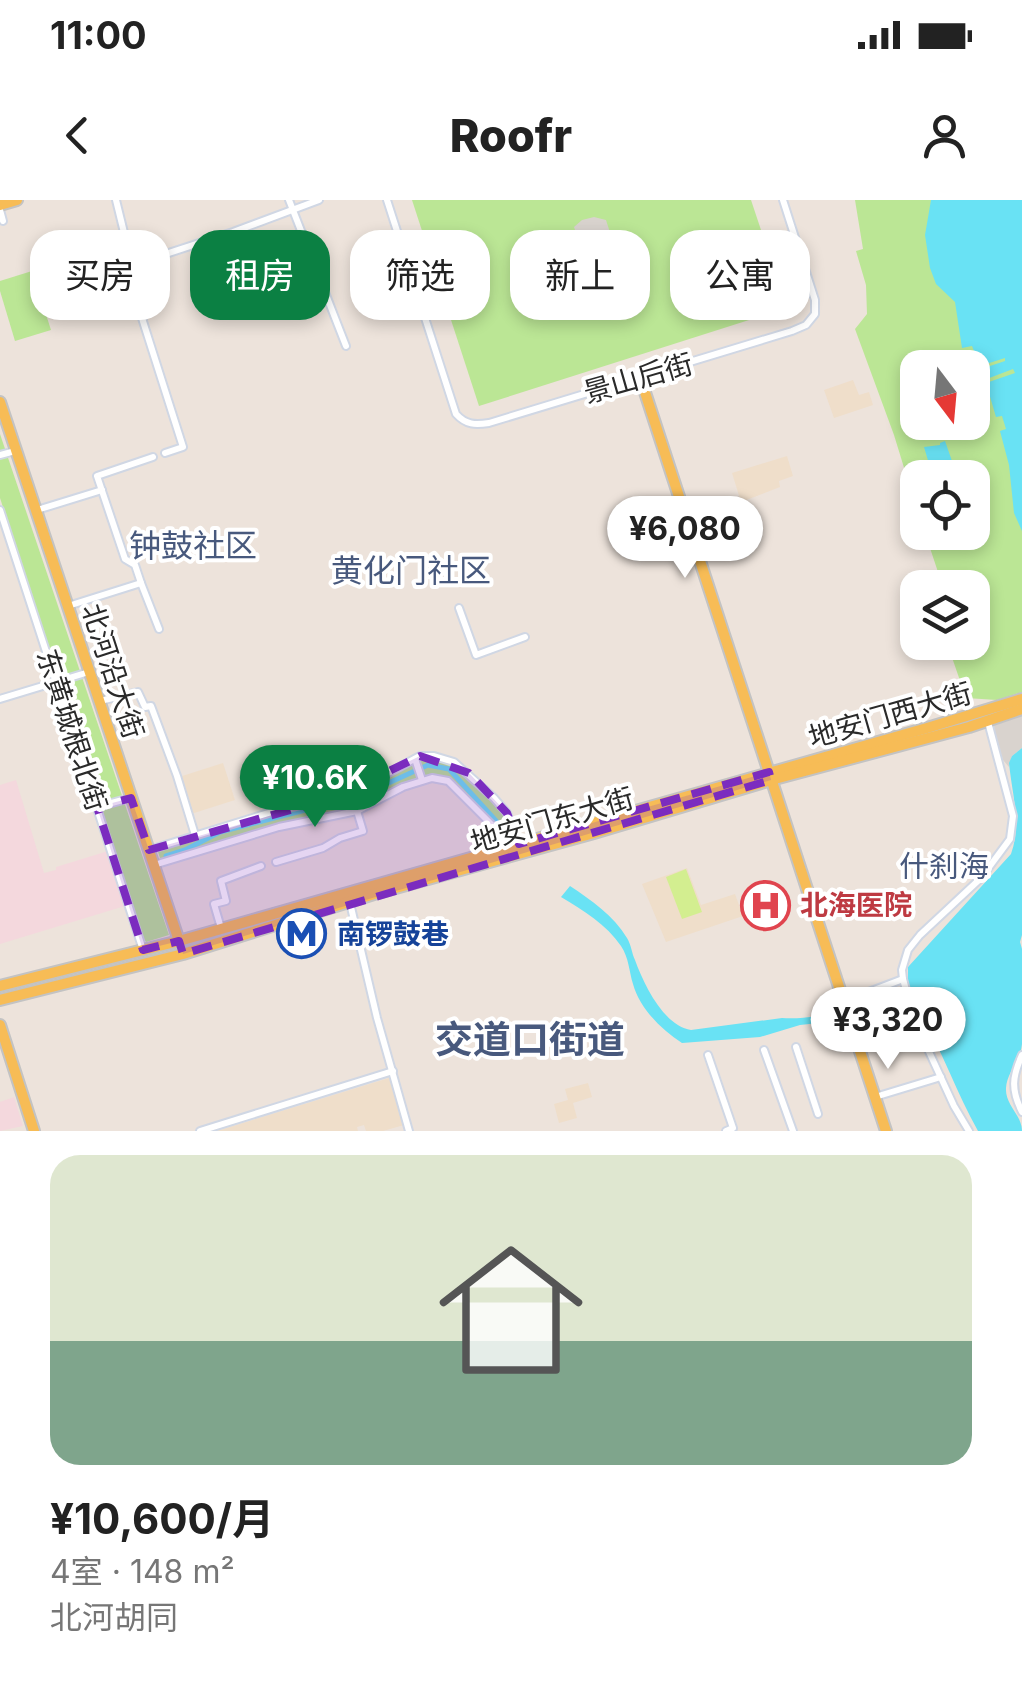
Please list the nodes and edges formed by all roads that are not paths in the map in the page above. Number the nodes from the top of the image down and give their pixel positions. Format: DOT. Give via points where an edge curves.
graph roads {
  1 [pos="17,200"];
  2 [pos="116,200"];
  3 [pos="319,200"];
  4 [pos="386,200"];
  5 [pos="782,200"];
  6 [pos="291,204"];
  7 [pos="0,207"];
  8 [pos="3,221"];
  9 [pos="123,230"];
  10 [pos="170,253"];
  11 [pos="143,320"];
  12 [pos="346,346"];
  13 [pos="640,377"];
  14 [pos="0,402"];
  15 [pos="16,450"];
  16 [pos="165,452"];
  17 [pos="0,455"];
  18 [pos="153,457"];
  19 [pos="102,490"];
  20 [pos="0,510"];
  21 [pos="36,510"];
  22 [pos="141,583"];
  23 [pos="68,606"];
  24 [pos="459,608"];
  25 [pos="159,630"];
  26 [pos="525,637"];
  27 [pos="90,671"];
  28 [pos="56,682"];
  29 [pos="1022,699"];
  30 [pos="0,700"];
  31 [pos="100,701"];
  32 [pos="1022,709"];
  33 [pos="988,720"];
  34 [pos="415,760"];
  35 [pos="770,776"];
  36 [pos="422,780"];
  37 [pos="132,798"];
  38 [pos="97,807"];
  39 [pos="275,811"];
  40 [pos="357,811"];
  41 [pos="280,826"];
  42 [pos="195,835"];
  43 [pos="519,844"];
  44 [pos="503,848"];
  45 [pos="148,850"];
  46 [pos="276,862"];
  47 [pos="154,866"];
  48 [pos="261,866"];
  49 [pos="350,902"];
  50 [pos="222,929"];
  51 [pos="179,942"];
  52 [pos="143,950"];
  53 [pos="183,954"];
  54 [pos="903,979"];
  55 [pos="0,986"];
  56 [pos="0,1000"];
  57 [pos="844,1001"];
  58 [pos="909,1008"];
  59 [pos="0,1025"];
  60 [pos="852,1026"];
  61 [pos="0,1045"];
  62 [pos="796,1047"];
  63 [pos="764,1050"];
  64 [pos="708,1055"];
  65 [pos="1022,1056"];
  66 [pos="392,1072"];
  67 [pos="941,1077"];
  68 [pos="875,1097"];
  69 [pos="1022,1112"];
  70 [pos="818,1114"];
  71 [pos="31,1131"];
  72 [pos="200,1131"];
  73 [pos="409,1131"];
  74 [pos="726,1131"];
  75 [pos="793,1131"];
  76 [pos="886,1131"];
  77 [pos="968,1131"];
  1 -- 7 [label="main road"];
  2 -- 9 [label="street"];
  3 -- 6 [label="street"];
  4 -- 13 [label="street, 景山后街" via="462,420 489,422"];
  5 -- 13 [label="street, 景山后街" via="815,300 812,320"];
  6 -- 10 [label="street"];
  6 -- 12 [label="street"];
  7 -- 8 [label="street"];
  11 -- 16 [label="street" via="183,447"];
  13 -- 35 [label="main road"];
  14 -- 15 [label="main road, 北河沿大街"];
  15 -- 17 [label="street"];
  15 -- 21 [label="main road, 北河沿大街"];
  18 -- 19 [label="street" via="97,476"];
  19 -- 21 [label="street"];
  19 -- 22 [label="street" via="125,559"];
  20 -- 28 [label="street, 东黄城根北街"];
  21 -- 23 [label="main road, 北河沿大街"];
  22 -- 23 [label="street"];
  22 -- 25 [label="street"];
  23 -- 27 [label="main road, 北河沿大街"];
  24 -- 26 [label="street" via="476,654"];
  27 -- 28 [label="street"];
  27 -- 31 [label="main road, 北河沿大街"];
  28 -- 30 [label="street"];
  28 -- 38 [label="street, 东黄城根北街"];
  29 -- 35 [label="main road, 地安门西大街"];
  31 -- 37 [label="main road, 北河沿大街"];
  31 -- 42 [label="street" via="138,692 144,707 151,706"];
  32 -- 33 [label="main road, 地安门西大街"];
  33 -- 35 [label="main road, 地安门西大街"];
  33 -- 54 [label="street" via="1013,816 1010,840 908,950"];
  34 -- 36 [label="street"];
  34 -- 39 [label="street" via="336,797"];
  34 -- 43 [label="street" via="434,756 469,773 507,812"];
  35 -- 43 [label="main road, 地安门东大街"];
  35 -- 49 [label="main road, 地安门东大街"];
  35 -- 57 [label="main road"];
  36 -- 40 [label="street"];
  36 -- 44 [label="street" via="448,781 497,830"];
  37 -- 38 [label="street"];
  37 -- 45 [label="main road, 北河沿大街"];
  38 -- 52 [label="street, 东黄城根北街"];
  39 -- 41 [label="street"];
  39 -- 42 [label="street"];
  40 -- 41 [label="street"];
  40 -- 46 [label="street" via="364,832"];
  41 -- 47 [label="street"];
  42 -- 45 [label="street"];
  43 -- 44 [label="main road, 地安门东大街"];
  44 -- 50 [label="main road, 地安门东大街"];
  45 -- 47 [label="main road, 北河沿大街"];
  47 -- 51 [label="main road, 北河沿大街"];
  48 -- 50 [label="street" via="221,881 226,901 214,904"];
  49 -- 53 [label="main road, 地安门东大街"];
  49 -- 66 [label="street"];
  50 -- 51 [label="main road, 地安门东大街"];
  51 -- 52 [label="main road, 地安门东大街"];
  51 -- 53 [label="street, 北河沿大街"];
  52 -- 55 [label="main road, 地安门东大街"];
  53 -- 56 [label="main road, 地安门东大街"];
  54 -- 57 [label="street"];
  54 -- 58 [label="street"];
  57 -- 60 [label="main road"];
  58 -- 60 [label="street"];
  58 -- 67 [label="street"];
  59 -- 71 [label="main road"];
  60 -- 68 [label="main road"];
  61 -- 71 [label="main road"];
  62 -- 70 [label="street"];
  63 -- 75 [label="street"];
  64 -- 74 [label="street" via="733,1128"];
  65 -- 69 [label="street" via="1012,1089"];
  66 -- 72 [label="street"];
  66 -- 73 [label="street"];
  67 -- 68 [label="street"];
  67 -- 77 [label="street"];
  68 -- 76 [label="main road"];
}
